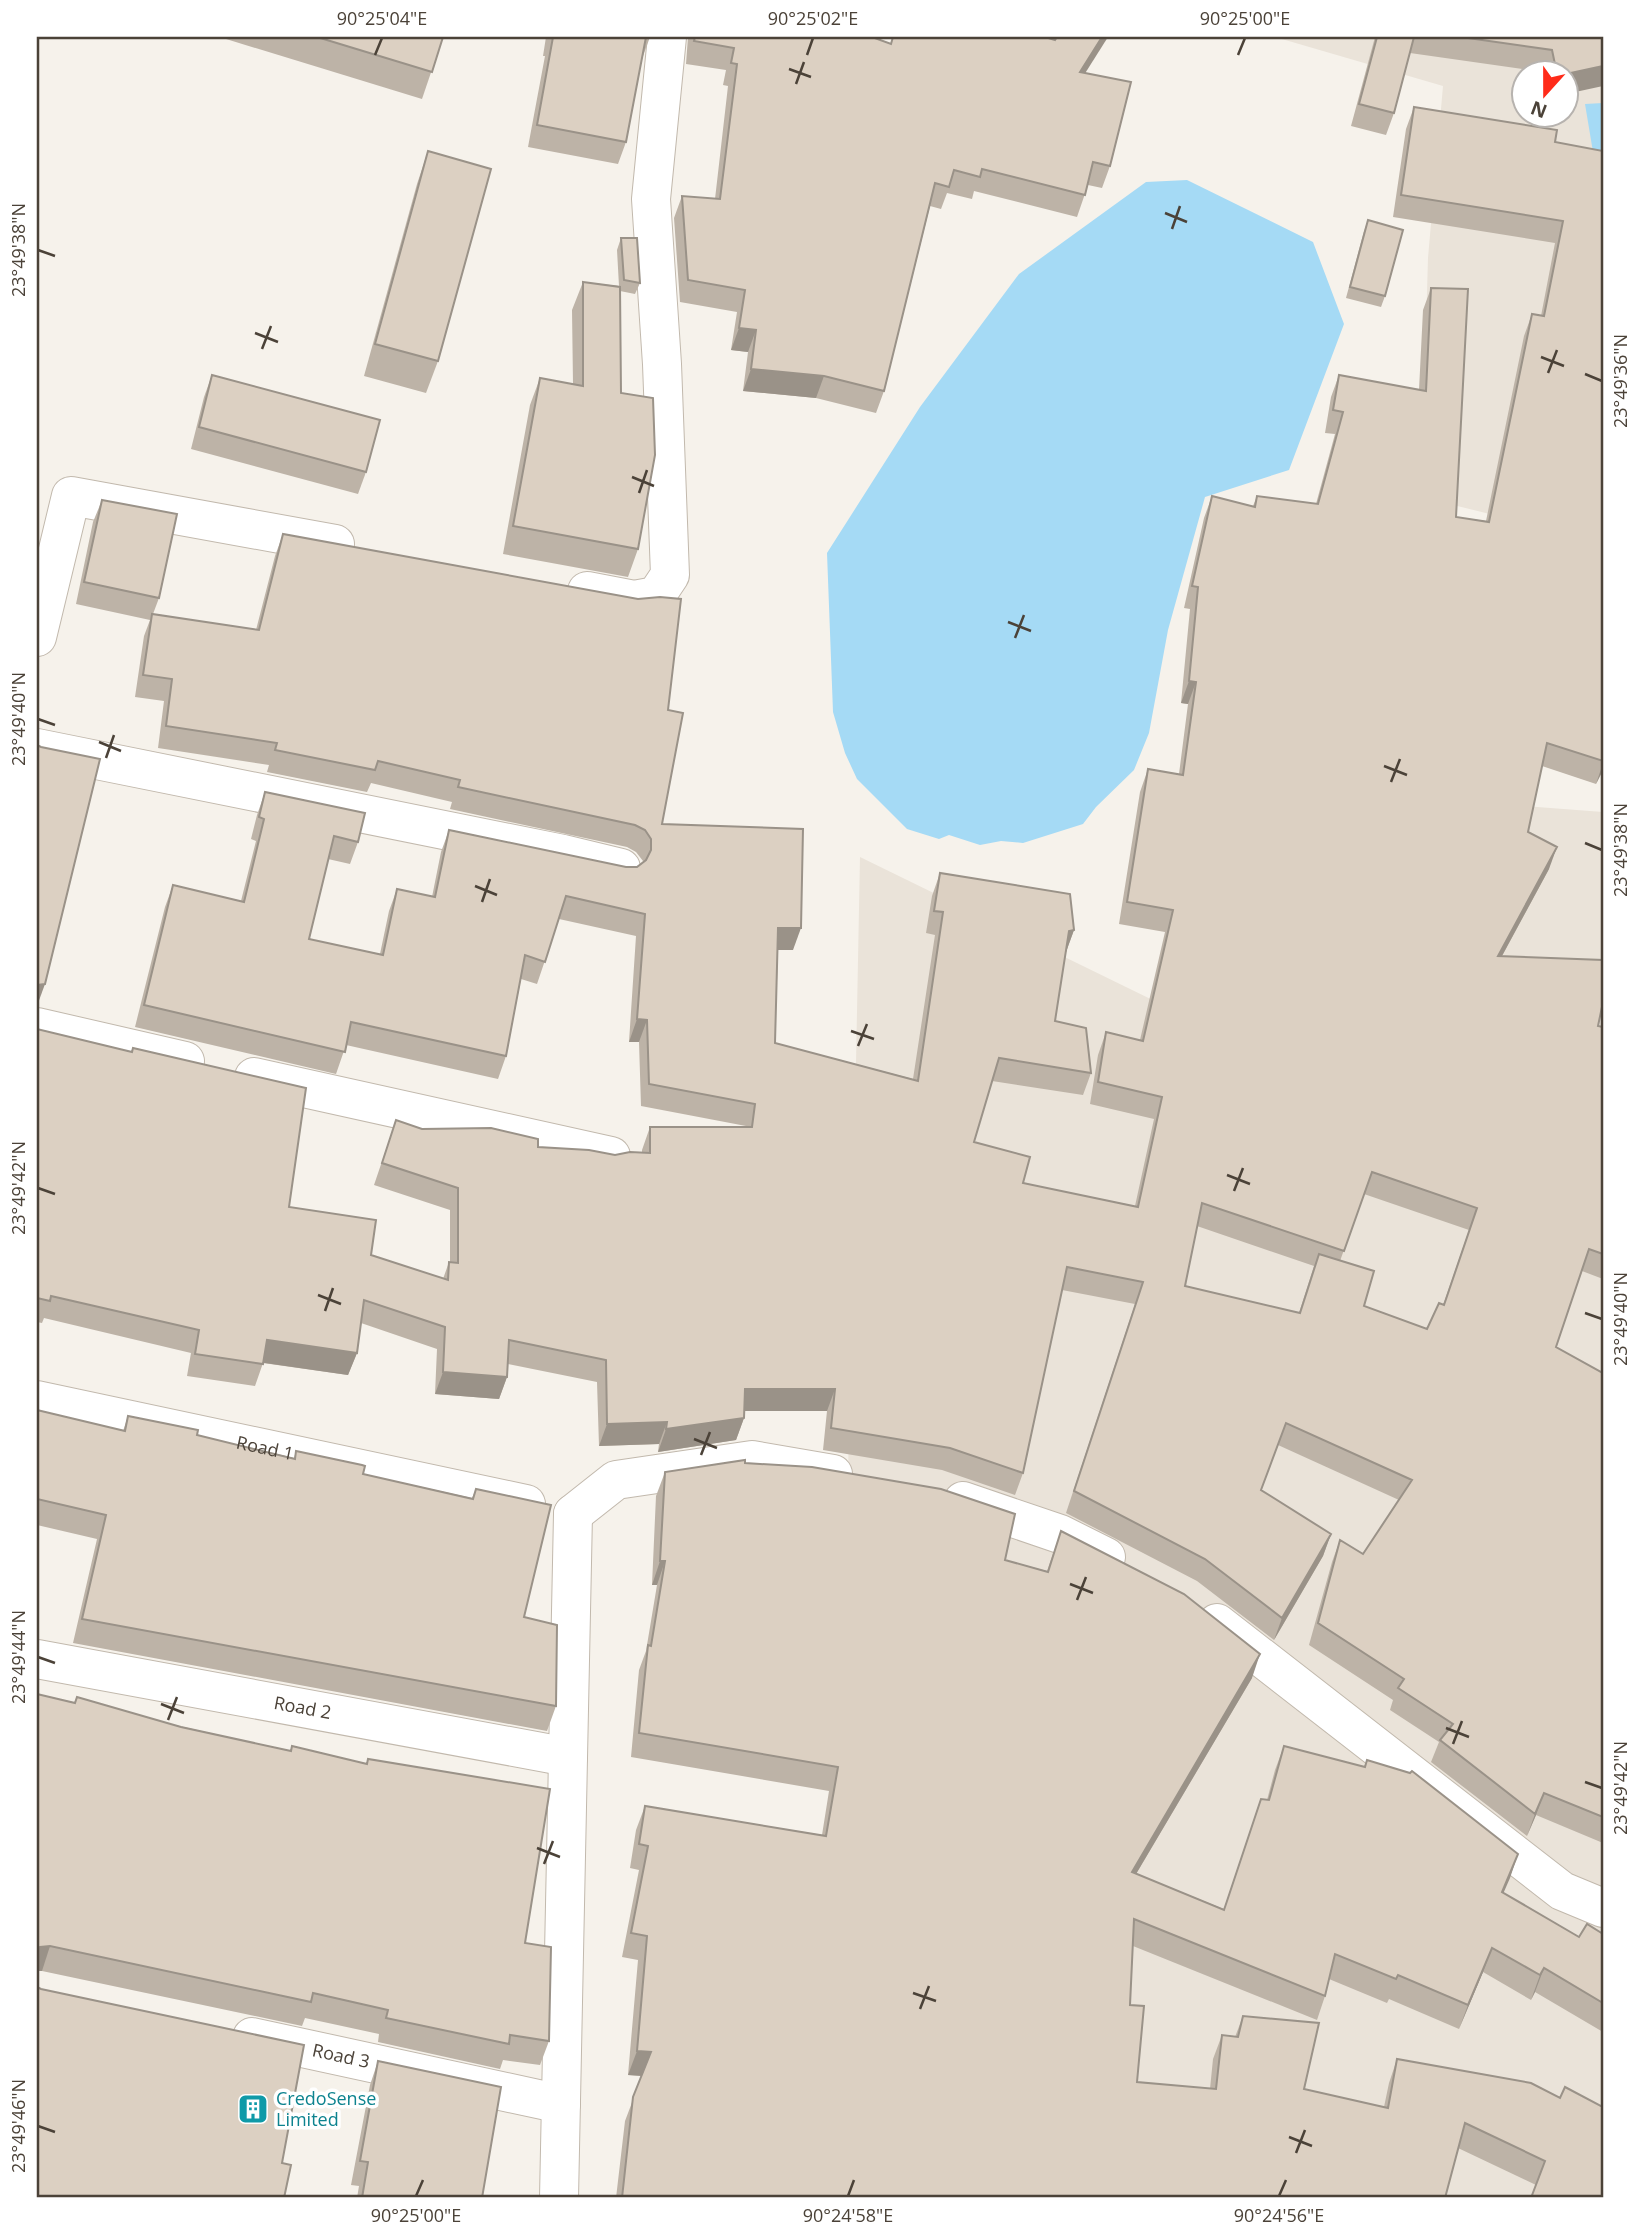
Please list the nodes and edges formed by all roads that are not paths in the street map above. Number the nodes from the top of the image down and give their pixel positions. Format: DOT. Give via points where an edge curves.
graph roads {
  1 [pos="667,37"];
  2 [pos="367,550"];
  3 [pos="554,585"];
  4 [pos="37,637"];
  5 [pos="37,748"];
  6 [pos="622,868"];
  7 [pos="37,1027"];
  8 [pos="611,1156"];
  9 [pos="37,1400"];
  10 [pos="872,1481"];
  11 [pos="925,1490"];
  12 [pos="573,1514"];
  13 [pos="1141,1576"];
  14 [pos="1186,1600"];
  15 [pos="37,1659"];
  16 [pos="568,1758"];
  17 [pos="1603,1908"];
  18 [pos="225,2032"];
  19 [pos="561,2104"];
  20 [pos="559,2198"];
  1 -- 3 [label="street" via="651,199 670,575 656,596 634,600"];
  2 -- 4 [label="street" via="71,496"];
  5 -- 6 [label="street"];
  7 -- 8 [label="street"];
  9 -- 12 [label="street, Road 1"];
  10 -- 12 [label="street" via="752,1460 616,1480"];
  11 -- 13 [label="street" via="1060,1534"];
  12 -- 16 [label="street"];
  14 -- 17 [label="street" via="1562,1891"];
  15 -- 16 [label="street, Road 2"];
  16 -- 19 [label="street"];
  18 -- 19 [label="street, Road 3"];
  19 -- 20 [label="street"];
}
